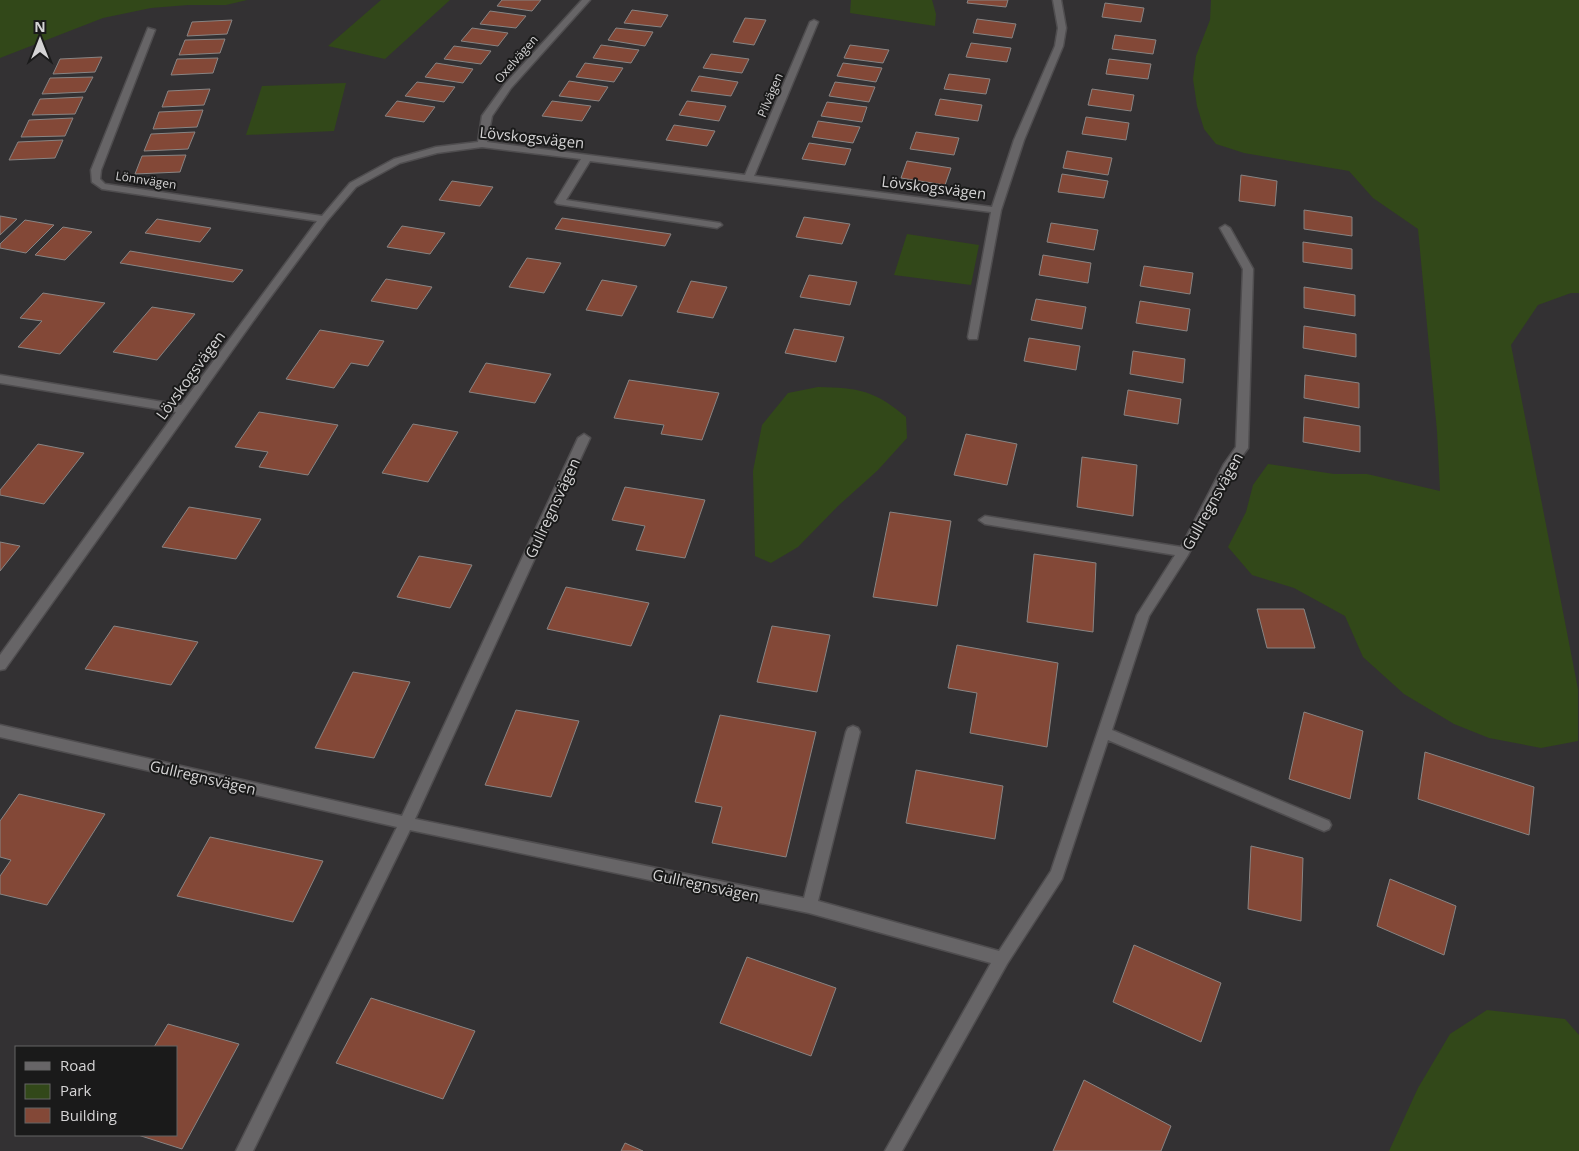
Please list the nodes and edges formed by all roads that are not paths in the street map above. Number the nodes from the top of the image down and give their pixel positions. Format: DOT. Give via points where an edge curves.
graph roads {
  1 [pos="586,0"];
  2 [pos="1057,0"];
  3 [pos="814,22"];
  4 [pos="151,30"];
  5 [pos="482,144"];
  6 [pos="587,157"];
  7 [pos="748,178"];
  8 [pos="996,210"];
  9 [pos="324,218"];
  10 [pos="717,225"];
  11 [pos="1225,228"];
  12 [pos="973,337"];
  13 [pos="0,379"];
  14 [pos="183,409"];
  15 [pos="584,438"];
  16 [pos="985,520"];
  17 [pos="1184,552"];
  18 [pos="0,665"];
  19 [pos="0,731"];
  20 [pos="852,732"];
  21 [pos="1103,732"];
  22 [pos="406,823"];
  23 [pos="1324,825"];
  24 [pos="809,906"];
  25 [pos="1002,959"];
  26 [pos="898,1150"];
  27 [pos="244,1151"];
  1 -- 5 [label="street, Oxelvägen" via="508,86 487,116"];
  2 -- 8 [label="street, Lövskogsvägen" via="1062,28 1059,46 1019,140"];
  3 -- 7 [label="street, Pilvägen"];
  4 -- 9 [label="street, Lönnvägen" via="96,170 96,180 102,186"];
  5 -- 6 [label="street, Lövskogsvägen"];
  5 -- 9 [label="street, Lövskogsvägen" via="436,150 397,161 353,185"];
  6 -- 7 [label="street, Lövskogsvägen"];
  6 -- 10 [label="street" via="560,202"];
  7 -- 8 [label="street, Lövskogsvägen"];
  8 -- 12 [label="street"];
  9 -- 14 [label="street, Lövskogsvägen"];
  11 -- 17 [label="street, Gullregnsvägen" via="1248,269 1242,448 1230,464"];
  13 -- 14 [label="street"];
  14 -- 18 [label="street, Lövskogsvägen"];
  15 -- 22 [label="street, Gullregnsvägen"];
  16 -- 17 [label="street"];
  17 -- 21 [label="street, Gullregnsvägen" via="1143,615"];
  19 -- 22 [label="street, Gullregnsvägen"];
  20 -- 24 [label="street"];
  21 -- 23 [label="street"];
  21 -- 25 [label="street, Gullregnsvägen" via="1057,874"];
  22 -- 24 [label="street, Gullregnsvägen"];
  22 -- 27 [label="street, Gullregnsvägen"];
  24 -- 25 [label="street, Gullregnsvägen"];
  25 -- 26 [label="street, Gullregnsvägen"];
}
